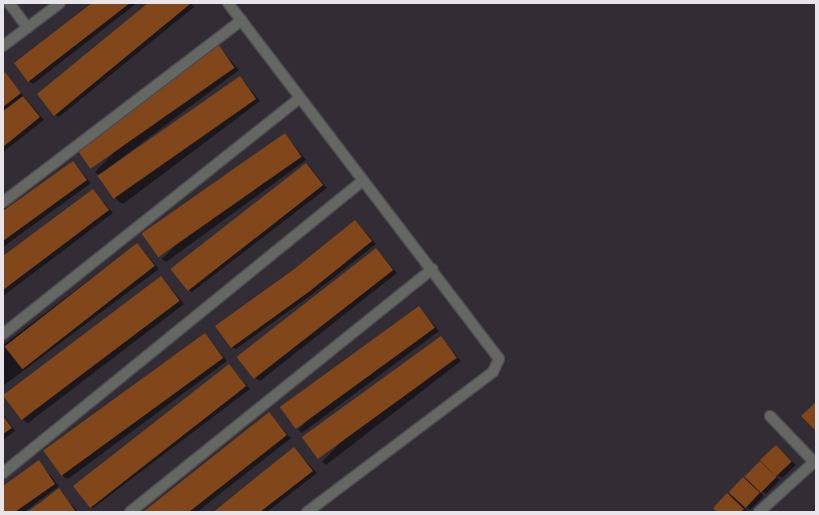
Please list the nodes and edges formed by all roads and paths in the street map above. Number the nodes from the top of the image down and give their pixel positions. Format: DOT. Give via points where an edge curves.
graph roads {
  1 [pos="9,3"];
  2 [pos="60,3"];
  3 [pos="228,3"];
  4 [pos="242,20"];
  5 [pos="28,28"];
  6 [pos="3,46"];
  7 [pos="300,98"];
  8 [pos="363,180"];
  9 [pos="3,202"];
  10 [pos="432,269"];
  11 [pos="3,334"];
  12 [pos="770,416"];
  13 [pos="815,463"];
  14 [pos="3,473"];
  15 [pos="130,512"];
  16 [pos="307,512"];
  17 [pos="759,512"];
  1 -- 5 [label="street"];
  2 -- 5 [label="street"];
  3 -- 4 [label="street"];
  4 -- 7 [label="street"];
  4 -- 9 [label="street"];
  5 -- 6 [label="street"];
  7 -- 8 [label="street"];
  7 -- 11 [label="street"];
  8 -- 10 [label="street"];
  8 -- 14 [label="street"];
  10 -- 15 [label="street"];
  10 -- 16 [label="street" via="494,350 499,359 493,372"];
  12 -- 13 [label="street"];
  13 -- 17 [label="street"];
}
